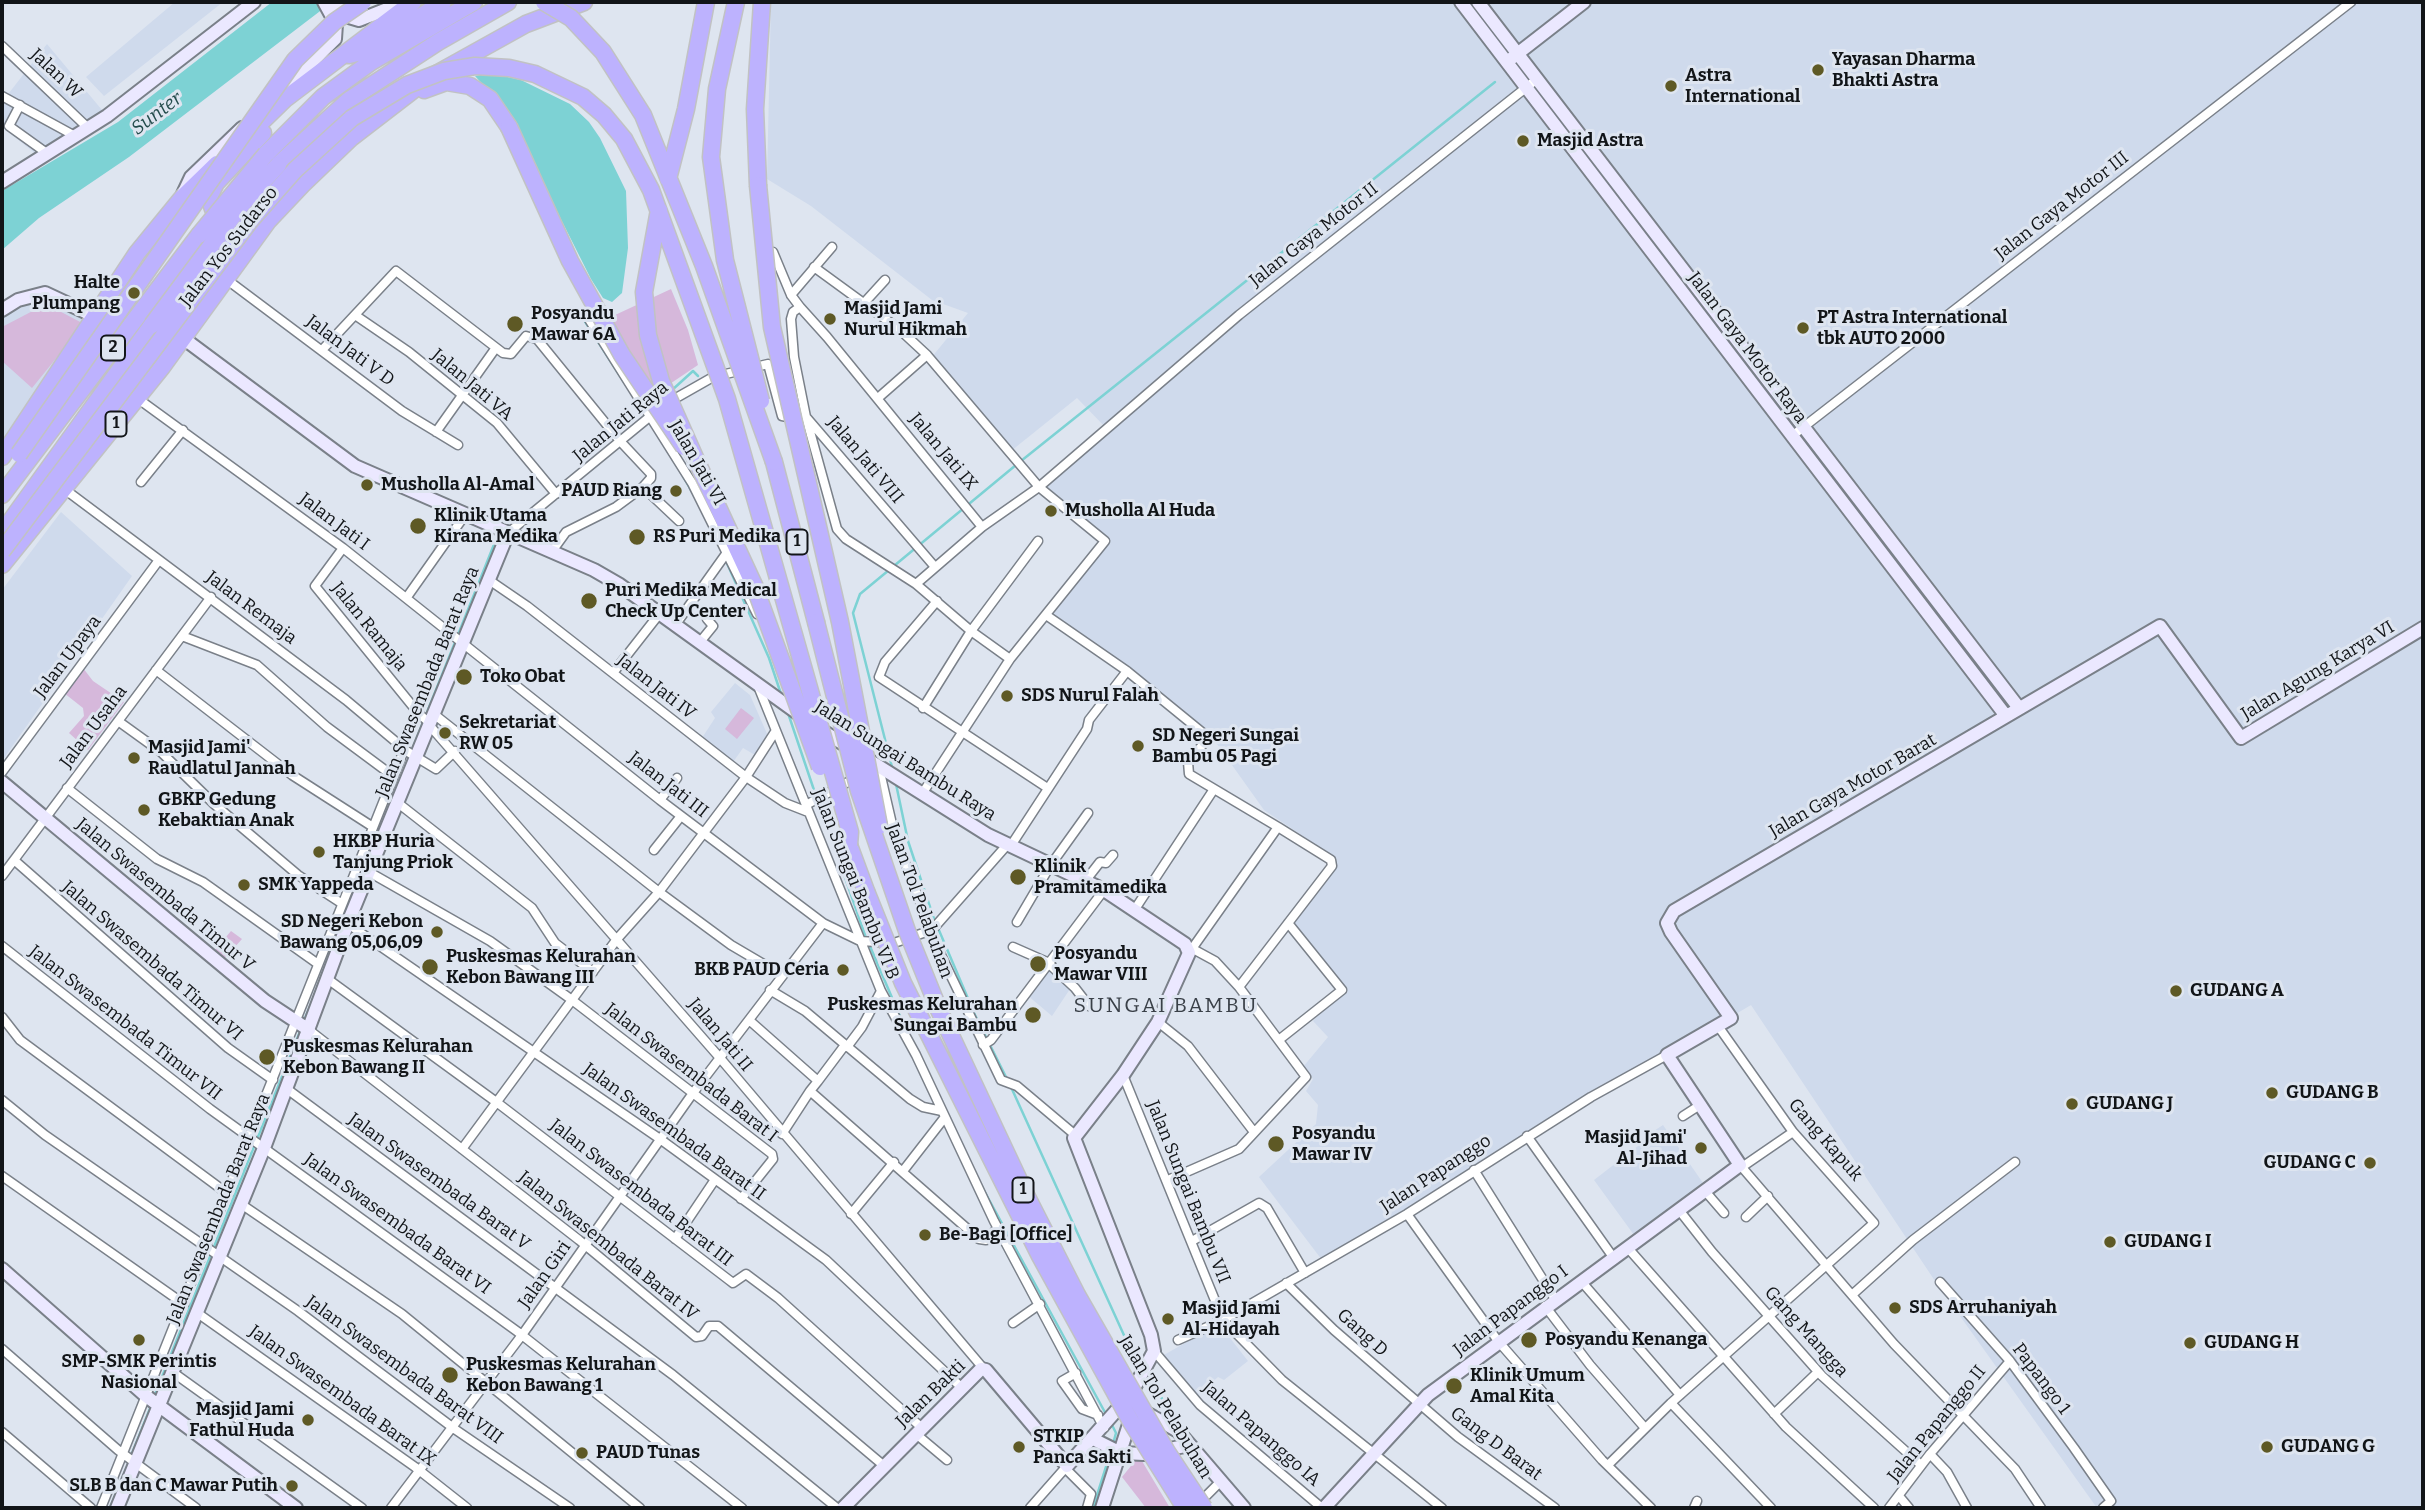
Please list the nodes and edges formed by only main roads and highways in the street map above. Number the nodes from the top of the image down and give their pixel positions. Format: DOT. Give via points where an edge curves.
graph roads {
  1 [pos="363,2"];
  2 [pos="413,2"];
  3 [pos="443,2"];
  4 [pos="474,2"];
  5 [pos="508,2"];
  6 [pos="544,2"];
  7 [pos="584,2"];
  8 [pos="706,2"];
  9 [pos="736,2"];
  10 [pos="762,2"];
  11 [pos="343,56"];
  12 [pos="294,94"];
  13 [pos="272,159"];
  14 [pos="268,221"];
  15 [pos="157,231"];
  16 [pos="257,236"];
  17 [pos="226,279"];
  18 [pos="2,457"];
  19 [pos="697,462"];
  20 [pos="774,462"];
  21 [pos="2,480"];
  22 [pos="2,495"];
  23 [pos="2,533"];
  24 [pos="2,551"];
  25 [pos="2,565"];
  26 [pos="849,845"];
  27 [pos="882,852"];
  28 [pos="1185,1508"];
  29 [pos="1204,1508"];
  1 -- 21 [label="highway, bridge" via="334,22 295,60"];
  2 -- 11 [label="highway"];
  3 -- 11 [label="highway" via="369,50"];
  4 -- 13 [label="highway, 2" via="371,62 323,97"];
  5 -- 13 [label="highway, 2" via="349,100"];
  6 -- 20 [label="highway, bridge" via="571,18 603,52 643,115 699,253"];
  7 -- 14 [label="highway, Jalan Yos Sudarso / 1" via="526,24 429,78 351,138"];
  8 -- 19 [label="highway, bridge" via="686,109 652,236 645,292 652,356"];
  9 -- 20 [label="highway, bridge" via="717,89 711,157 725,260"];
  10 -- 27 [label="highway, bridge" via="756,140 772,327 854,688"];
  11 -- 12 [label="highway"];
  12 -- 14 [label="highway" via="216,183 209,197 216,214 229,223 245,226"];
  12 -- 15 [label="highway" via="182,198"];
  13 -- 22 [label="highway, 2, bridge" via="222,204"];
  13 -- 23 [label="highway, 2, bridge"];
  14 -- 16 [label="highway, Jalan Yos Sudarso / 1"];
  15 -- 17 [label="highway" via="177,223 204,232 217,248"];
  15 -- 18 [label="highway" via="137,253"];
  16 -- 17 [label="highway, Jalan Yos Sudarso / 1"];
  16 -- 19 [label="highway, bridge" via="368,133 419,93 439,82 460,83 479,91 509,127 570,261 622,355 675,437"];
  17 -- 25 [label="highway, Jalan Yos Sudarso / 1"];
  19 -- 26 [label="highway, bridge" via="763,606"];
  20 -- 27 [label="highway, Jalan Tol Pelabuhan / 1, bridge" via="851,763"];
  24 -- 26 [label="highway, bridge" via="250,221 295,170 342,127 407,85 444,71 475,66 535,74 583,97 604,115 624,139 651,190 730,412 850,832"];
  26 -- 28 [label="highway, Jalan Tol Pelabuhan / 1, bridge" via="903,983 1034,1244 1130,1420"];
  27 -- 29 [label="highway, Jalan Tol Pelabuhan / 1, bridge" via="939,1010 1024,1194 1115,1364"];
}
